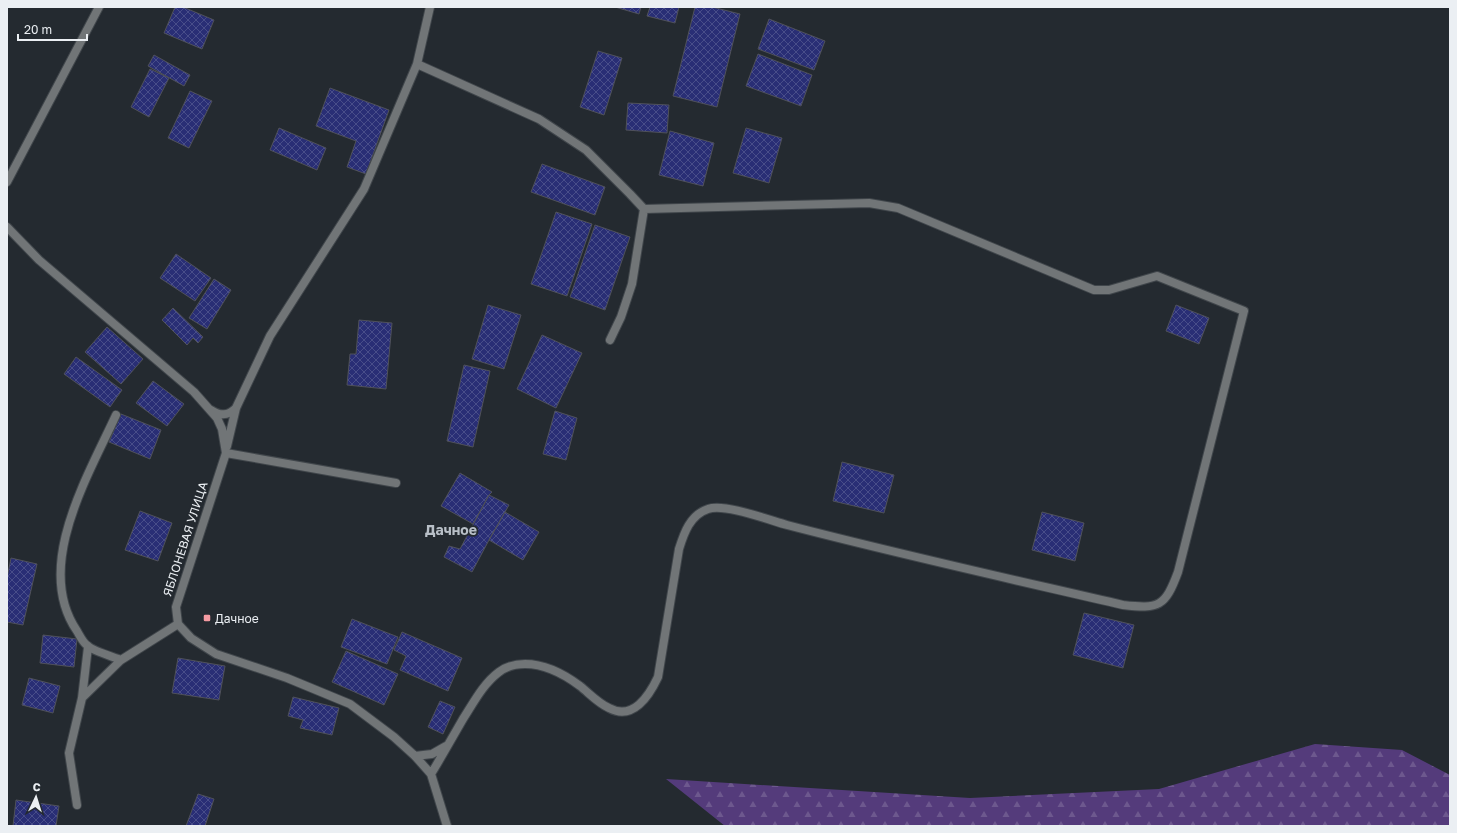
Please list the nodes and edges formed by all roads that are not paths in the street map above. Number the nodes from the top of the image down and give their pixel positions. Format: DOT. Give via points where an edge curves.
graph roads {
  1 [pos="100,7"];
  2 [pos="430,7"];
  3 [pos="417,64"];
  4 [pos="7,182"];
  5 [pos="644,209"];
  6 [pos="7,227"];
  7 [pos="610,340"];
  8 [pos="236,408"];
  9 [pos="208,409"];
  10 [pos="116,415"];
  11 [pos="226,453"];
  12 [pos="396,484"];
  13 [pos="178,624"];
  14 [pos="88,647"];
  15 [pos="121,660"];
  16 [pos="82,698"];
  17 [pos="448,745"];
  18 [pos="415,756"];
  19 [pos="431,774"];
  20 [pos="77,805"];
  21 [pos="447,826"];
  1 -- 4 [label="street"];
  2 -- 3 [label="street"];
  3 -- 5 [label="street" via="539,119 586,150"];
  3 -- 8 [label="street" via="364,189 270,336"];
  5 -- 7 [label="street" via="632,284"];
  5 -- 17 [label="street" via="869,203 882,205 898,208 1094,290 1109,290 1157,276 1244,311 1178,572 1170,592 1161,603 1152,607 1122,605 798,528 738,511 708,509 690,522 684,533 658,677 642,703 633,710 621,712 610,709 548,667 516,664 500,671 483,686"];
  6 -- 9 [label="street, ЯБЛОНЕВАЯ УЛИЦА" via="39,260 194,392"];
  8 -- 9 [label="street" via="224,415"];
  8 -- 11 [label="street"];
  9 -- 11 [label="street, ЯБЛОНЕВАЯ УЛИЦА" via="217,418 222,429"];
  10 -- 14 [label="street" via="68,522 60,566 61,594 70,621"];
  11 -- 12 [label="street"];
  11 -- 13 [label="street, ЯБЛОНЕВАЯ УЛИЦА" via="176,607"];
  13 -- 15 [label="street"];
  13 -- 18 [label="street" via="191,638 216,654 287,678 350,704"];
  14 -- 15 [label="street"];
  14 -- 16 [label="street"];
  15 -- 16 [label="street"];
  16 -- 20 [label="street" via="69,752"];
  17 -- 18 [label="street" via="432,754"];
  17 -- 19 [label="street"];
  18 -- 19 [label="street"];
  19 -- 21 [label="street"];
}
